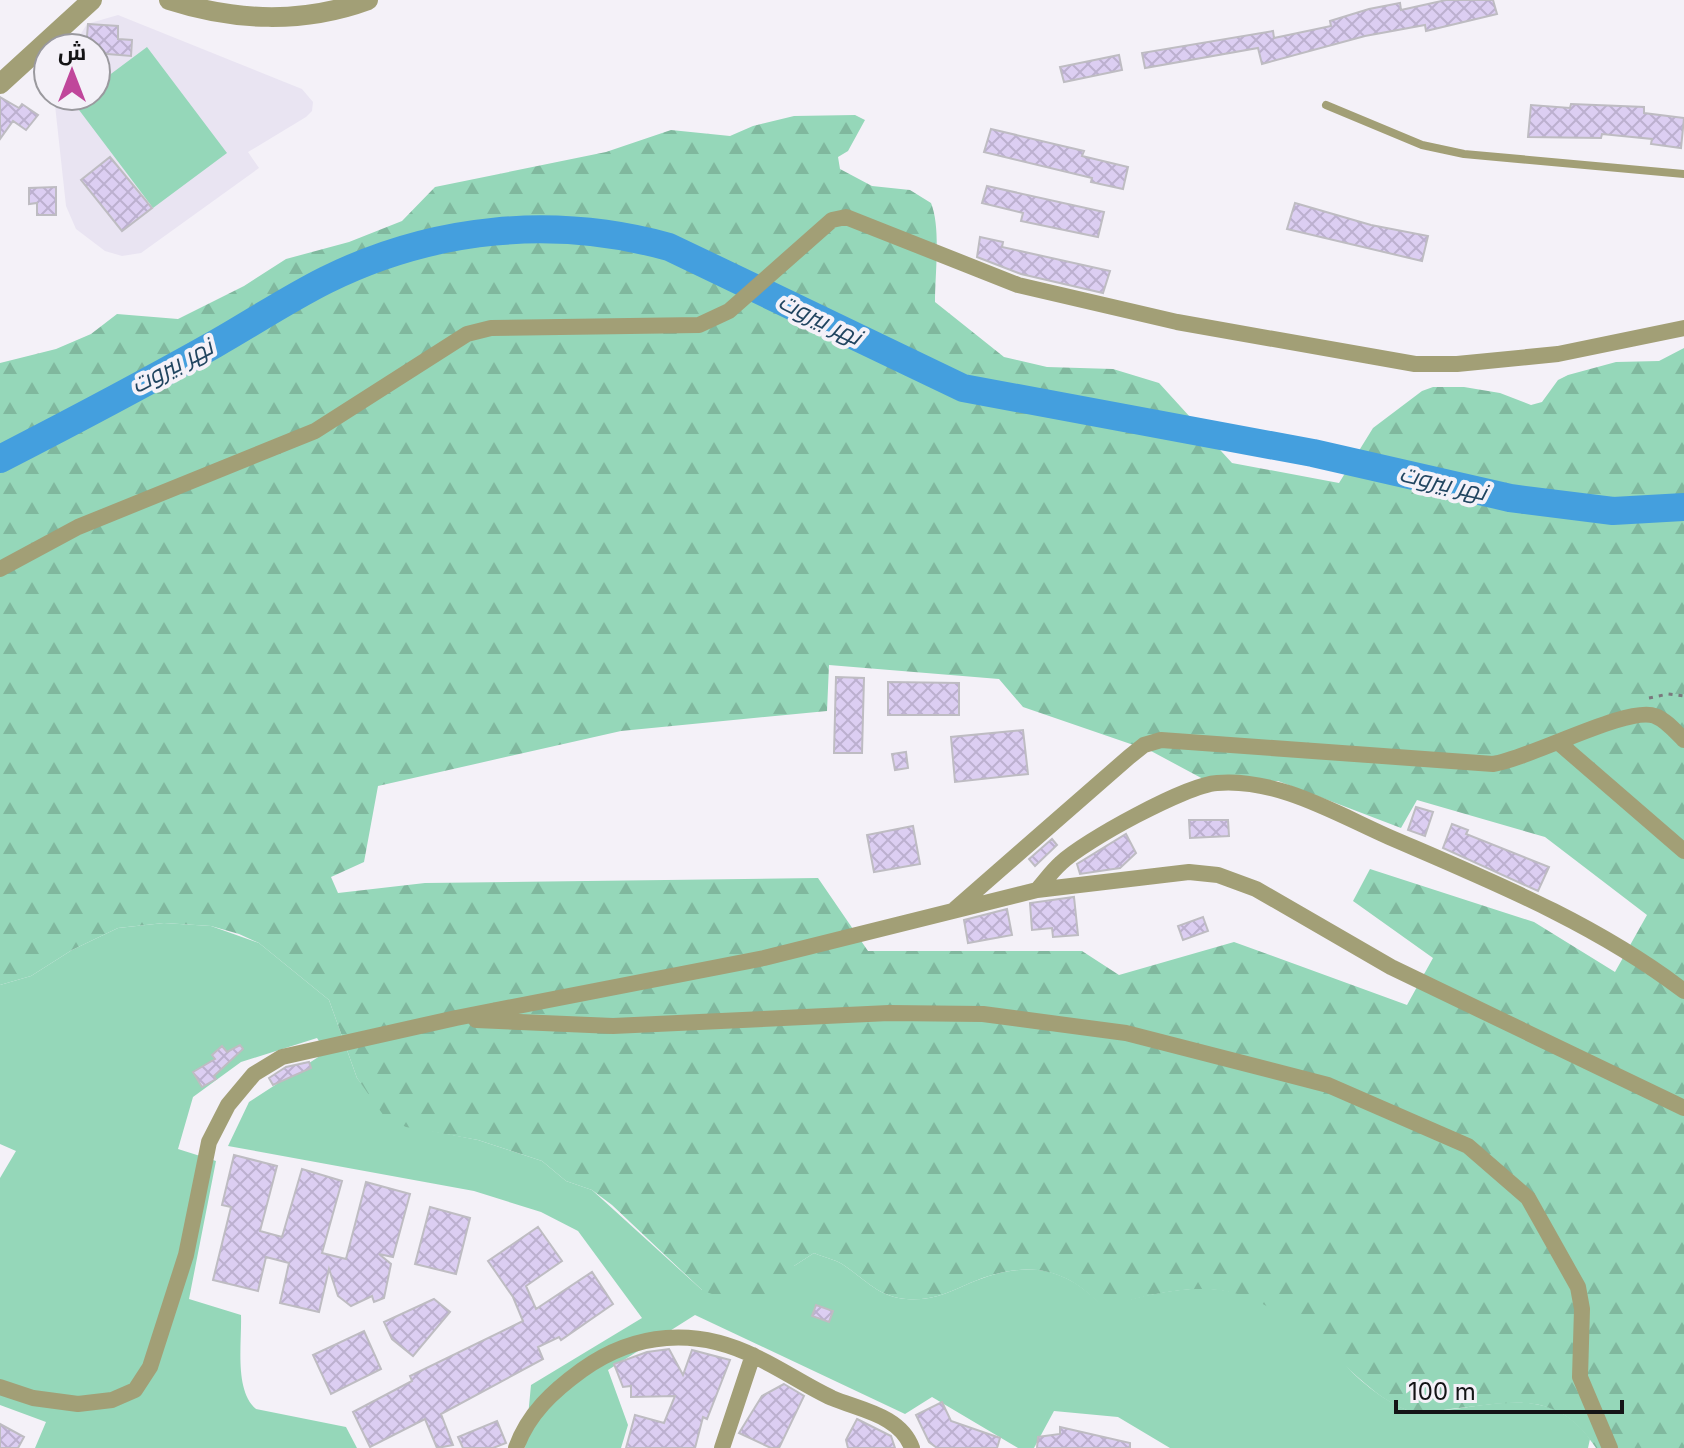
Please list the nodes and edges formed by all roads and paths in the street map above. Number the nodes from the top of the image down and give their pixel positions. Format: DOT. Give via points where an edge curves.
graph roads {
  1 [pos="92,0"];
  2 [pos="169,0"];
  3 [pos="368,0"];
  4 [pos="0,84"];
  5 [pos="1326,105"];
  6 [pos="1684,174"];
  7 [pos="1684,328"];
  8 [pos="0,569"];
  9 [pos="1684,740"];
  10 [pos="1559,743"];
  11 [pos="1684,851"];
  12 [pos="1037,890"];
  13 [pos="954,910"];
  14 [pos="1684,991"];
  15 [pos="456,1018"];
  16 [pos="1684,1108"];
  17 [pos="753,1355"];
  18 [pos="0,1387"];
  19 [pos="516,1448"];
  20 [pos="722,1448"];
  21 [pos="912,1448"];
  22 [pos="1610,1448"];
  1 -- 4 [label="street"];
  2 -- 3 [label="street" via="203,11 281,18"];
  5 -- 6 [label="lane" via="1422,145 1464,154"];
  7 -- 8 [label="street" via="1558,354 1415,364 1177,322 1018,285 846,217 832,220 729,311 699,325 512,327 467,334 315,431 78,527"];
  9 -- 10 [label="street" via="1656,716 1645,714"];
  10 -- 11 [label="street"];
  10 -- 13 [label="street" via="1514,761 1474,765 1161,740 1137,751"];
  12 -- 13 [label="street"];
  12 -- 14 [label="street" via="1061,862 1182,793 1212,783 1240,782 1291,794 1502,885 1573,920"];
  12 -- 16 [label="street" via="1189,872 1218,875 1256,889 1391,967"];
  13 -- 15 [label="street" via="764,958"];
  15 -- 18 [label="street" via="300,1051 254,1074 228,1105 209,1142 186,1255 150,1367 135,1390 112,1400 78,1404"];
  15 -- 22 [label="street" via="613,1026 889,1013 983,1014 1126,1033 1328,1085 1468,1146 1528,1198 1578,1287 1580,1377"];
  17 -- 19 [label="street" via="678,1337 643,1339 609,1351 539,1407"];
  17 -- 20 [label="street"];
  17 -- 21 [label="street" via="830,1397 893,1422"];
}
